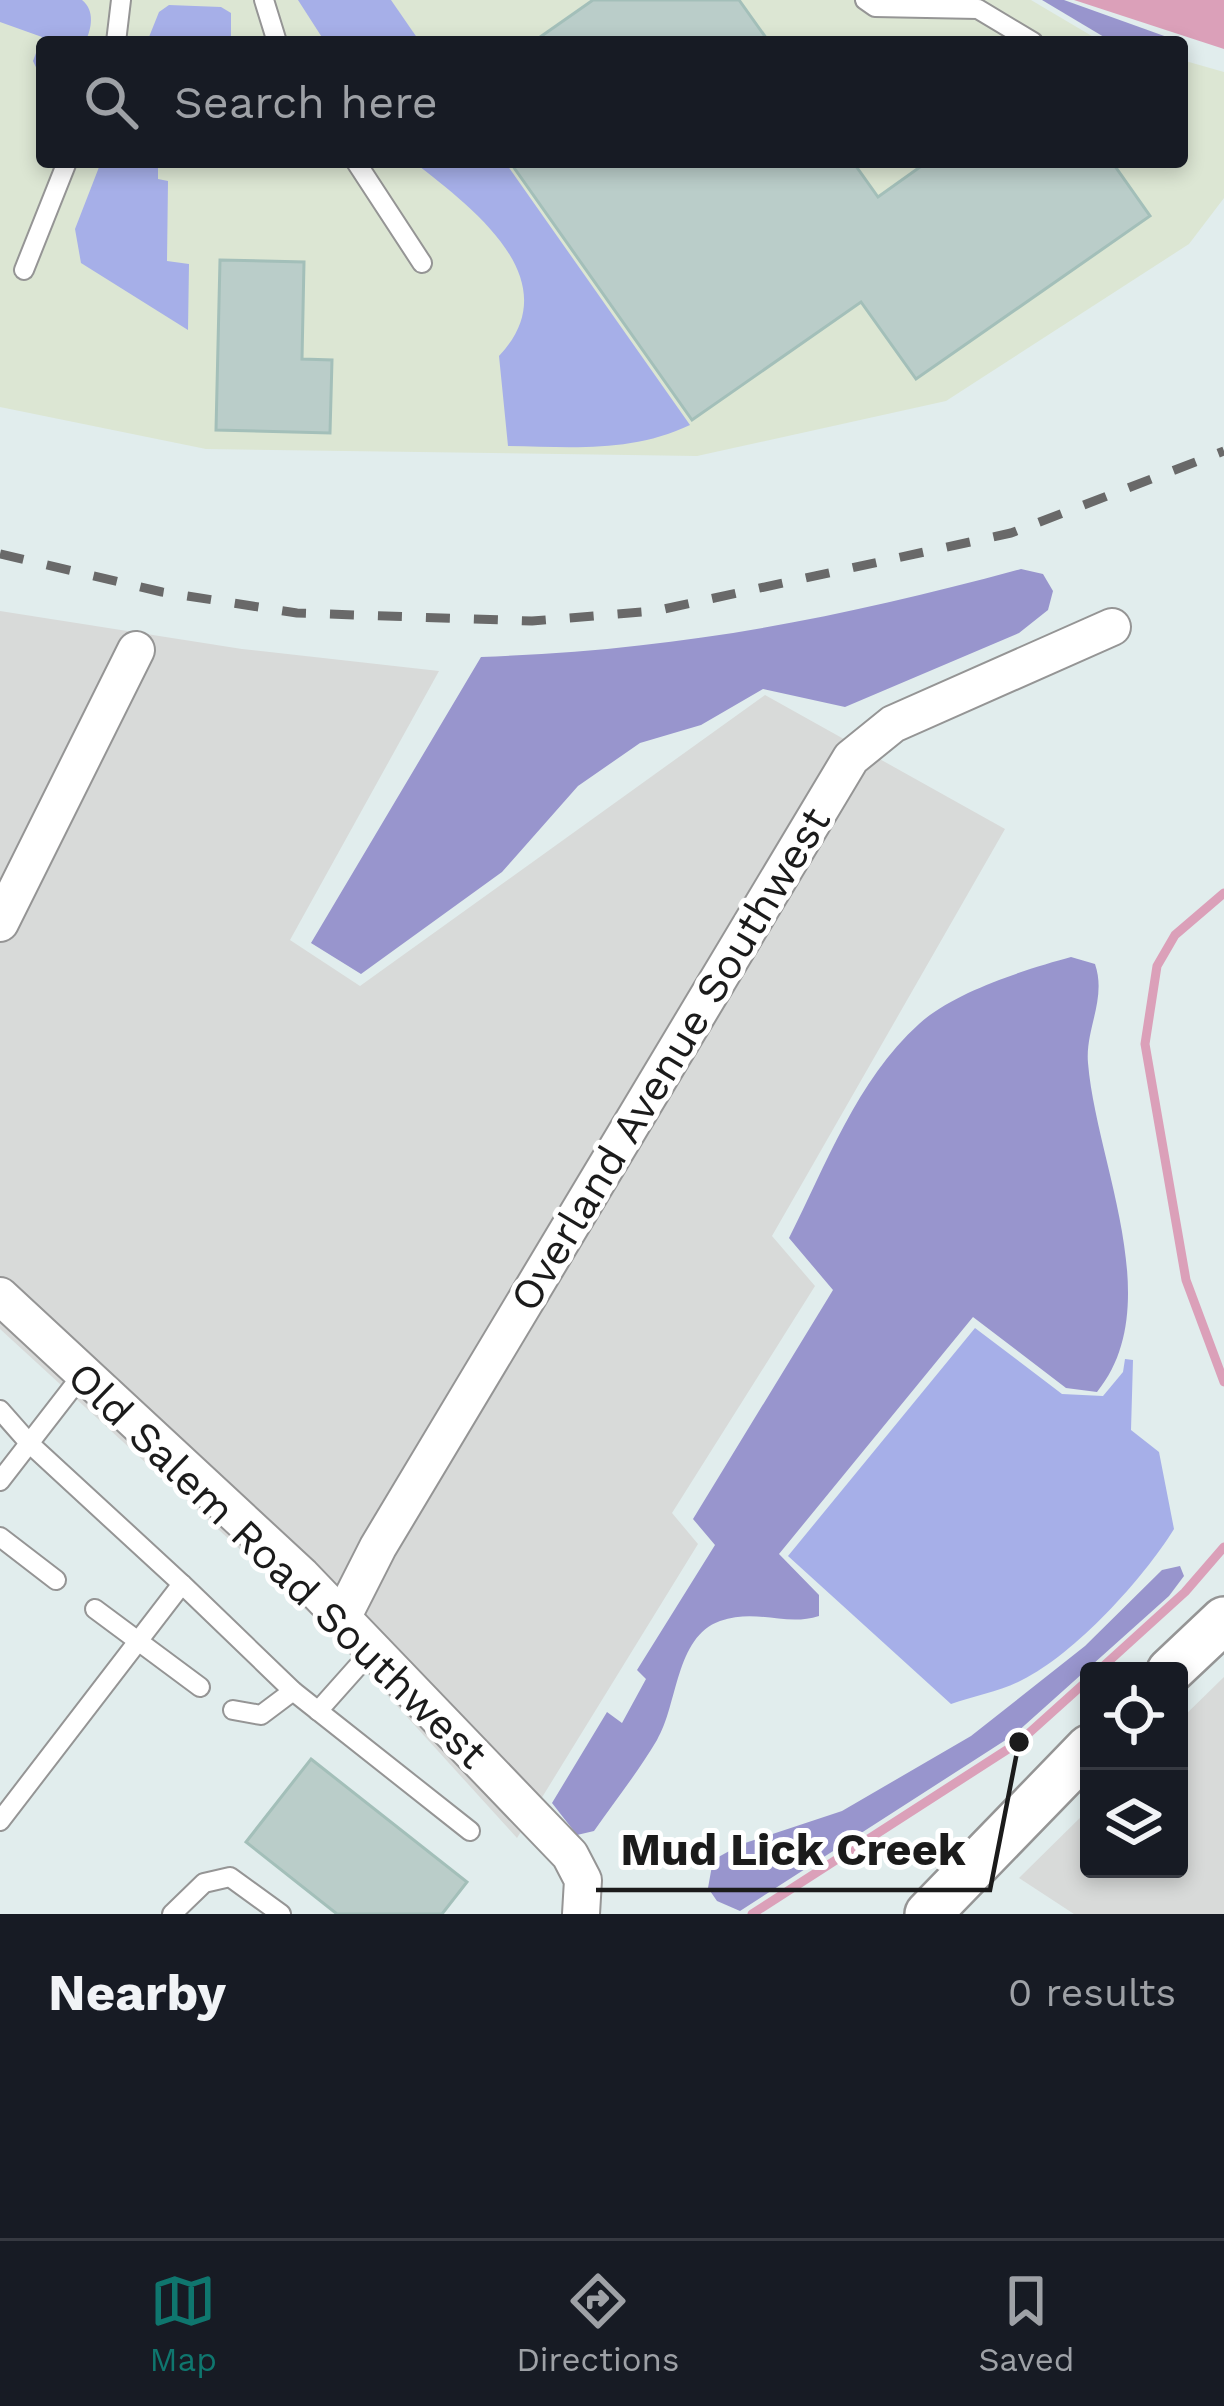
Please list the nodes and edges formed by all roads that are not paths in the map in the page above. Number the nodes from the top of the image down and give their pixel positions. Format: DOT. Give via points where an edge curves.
graph roads {
  1 [pos="121,0"];
  2 [pos="264,0"];
  3 [pos="865,0"];
  4 [pos="117,36"];
  5 [pos="275,36"];
  6 [pos="1023,36"];
  7 [pos="66,168"];
  8 [pos="360,168"];
  9 [pos="422,263"];
  10 [pos="23,270"];
  11 [pos="1112,627"];
  12 [pos="136,650"];
  13 [pos="0,923"];
  14 [pos="0,1296"];
  15 [pos="82,1375"];
  16 [pos="0,1410"];
  17 [pos="30,1444"];
  18 [pos="0,1481"];
  19 [pos="0,1537"];
  20 [pos="56,1580"];
  21 [pos="182,1584"];
  22 [pos="95,1609"];
  23 [pos="343,1616"];
  24 [pos="1224,1620"];
  25 [pos="135,1640"];
  26 [pos="375,1647"];
  27 [pos="1180,1662"];
  28 [pos="200,1687"];
  29 [pos="293,1691"];
  30 [pos="233,1710"];
  31 [pos="318,1711"];
  32 [pos="1080,1757"];
  33 [pos="0,1820"];
  34 [pos="470,1831"];
  35 [pos="583,1906"];
  36 [pos="172,1914"];
  37 [pos="281,1914"];
  38 [pos="928,1914"];
  1 -- 4 [label="lane"];
  2 -- 5 [label="lane"];
  3 -- 6 [label="lane" via="875,7 978,9"];
  7 -- 10 [label="lane"];
  8 -- 9 [label="lane"];
  11 -- 23 [label="street, Overland Avenue Southwest" via="892,724 850,758"];
  12 -- 13 [label="street"];
  14 -- 15 [label="street, Old Salem Road Southwest"];
  15 -- 17 [label="lane"];
  15 -- 23 [label="street, Old Salem Road Southwest"];
  16 -- 17 [label="lane"];
  17 -- 18 [label="lane"];
  17 -- 21 [label="lane"];
  19 -- 20 [label="lane"];
  21 -- 25 [label="lane"];
  21 -- 29 [label="lane"];
  22 -- 25 [label="lane"];
  23 -- 26 [label="street, Old Salem Road Southwest"];
  24 -- 27 [label="street"];
  25 -- 28 [label="lane"];
  25 -- 33 [label="lane"];
  26 -- 31 [label="lane"];
  26 -- 35 [label="street, Old Salem Road Southwest" via="570,1855"];
  29 -- 30 [label="lane" via="261,1715"];
  29 -- 31 [label="lane"];
  31 -- 34 [label="lane"];
  32 -- 38 [label="street"];
  36 -- 37 [label="lane" via="205,1883 230,1877"];
}
